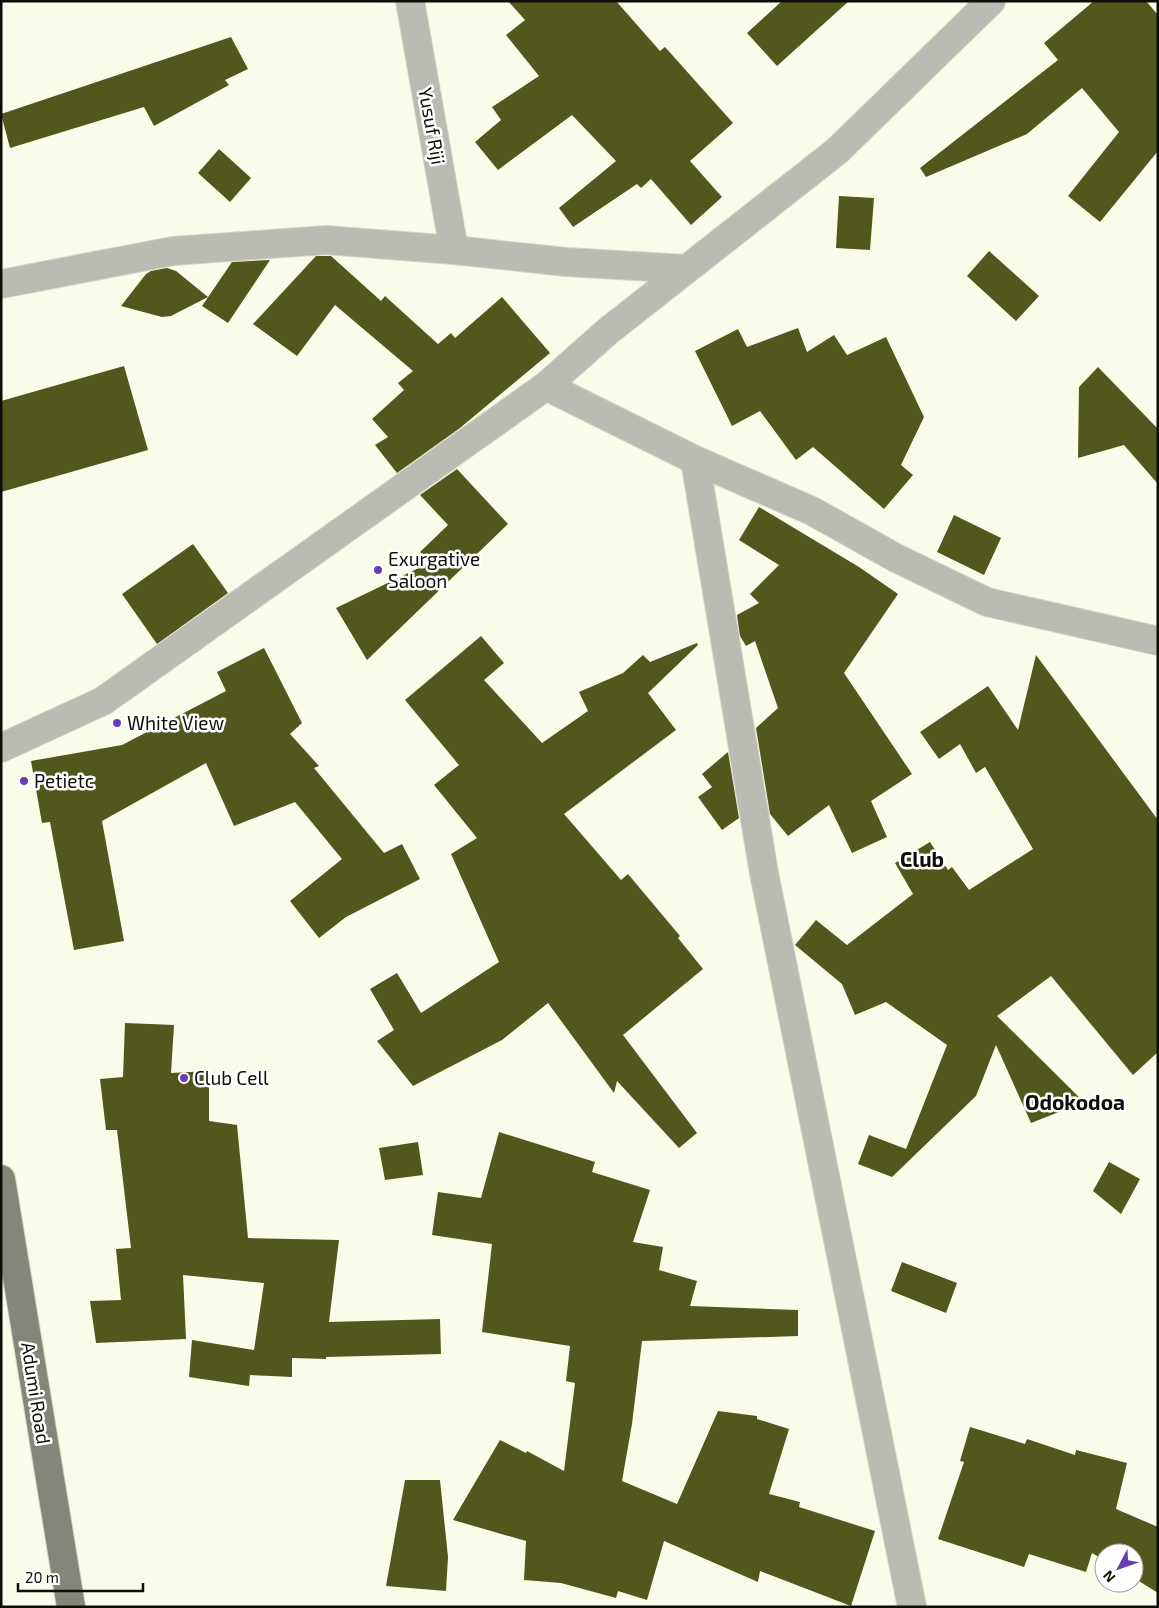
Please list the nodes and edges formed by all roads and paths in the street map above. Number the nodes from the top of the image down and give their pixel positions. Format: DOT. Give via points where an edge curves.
graph roads {
  1 [pos="410,1"];
  2 [pos="991,1"];
  3 [pos="454,250"];
  4 [pos="687,269"];
  5 [pos="1,284"];
  6 [pos="546,386"];
  7 [pos="695,460"];
  8 [pos="1158,641"];
  9 [pos="1,748"];
  10 [pos="1,1179"];
  11 [pos="71,1607"];
  12 [pos="912,1607"];
  1 -- 3 [label="street, Yusuf Riji"];
  2 -- 4 [label="street" via="837,151"];
  3 -- 4 [label="street" via="566,262"];
  3 -- 5 [label="street" via="326,240 182,250"];
  4 -- 6 [label="street" via="608,331"];
  6 -- 7 [label="street"];
  6 -- 9 [label="street" via="103,700"];
  7 -- 8 [label="street" via="812,511 896,558 987,602"];
  7 -- 12 [label="street" via="764,873"];
  10 -- 11 [label="main road, Adumi Road"];
}
